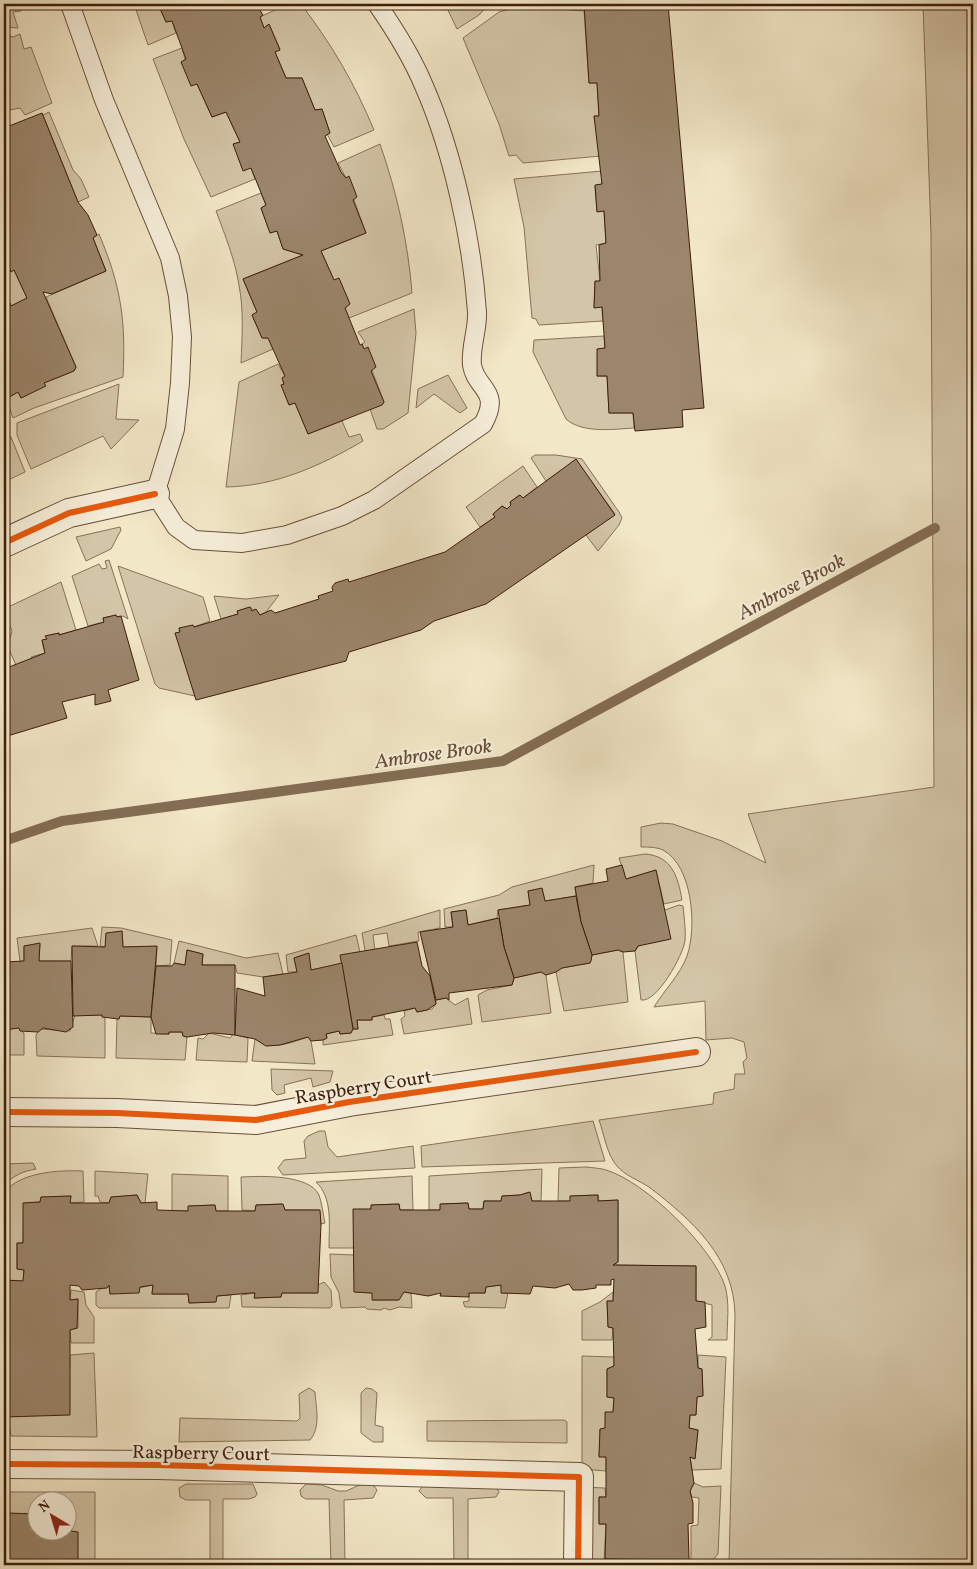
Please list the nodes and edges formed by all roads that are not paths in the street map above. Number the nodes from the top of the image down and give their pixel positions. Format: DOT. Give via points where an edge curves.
graph roads {
  1 [pos="70,4"];
  2 [pos="377,4"];
  3 [pos="155,494"];
  4 [pos="4,543"];
  5 [pos="696,1052"];
  6 [pos="4,1112"];
  7 [pos="4,1464"];
  8 [pos="578,1565"];
  1 -- 3 [label="lane" via="104,100 170,258 178,296 182,337 175,429"];
  2 -- 3 [label="lane" via="406,48 425,87 452,172 470,256 477,314 472,366 488,395 489,413 483,424 374,500 342,516 287,535 242,544 194,540 176,527"];
  3 -- 4 [label="street" via="69,513"];
  5 -- 6 [label="street, Raspberry Court" via="349,1102 256,1120 117,1113"];
  7 -- 8 [label="street, Raspberry Court" via="579,1477"];
}
